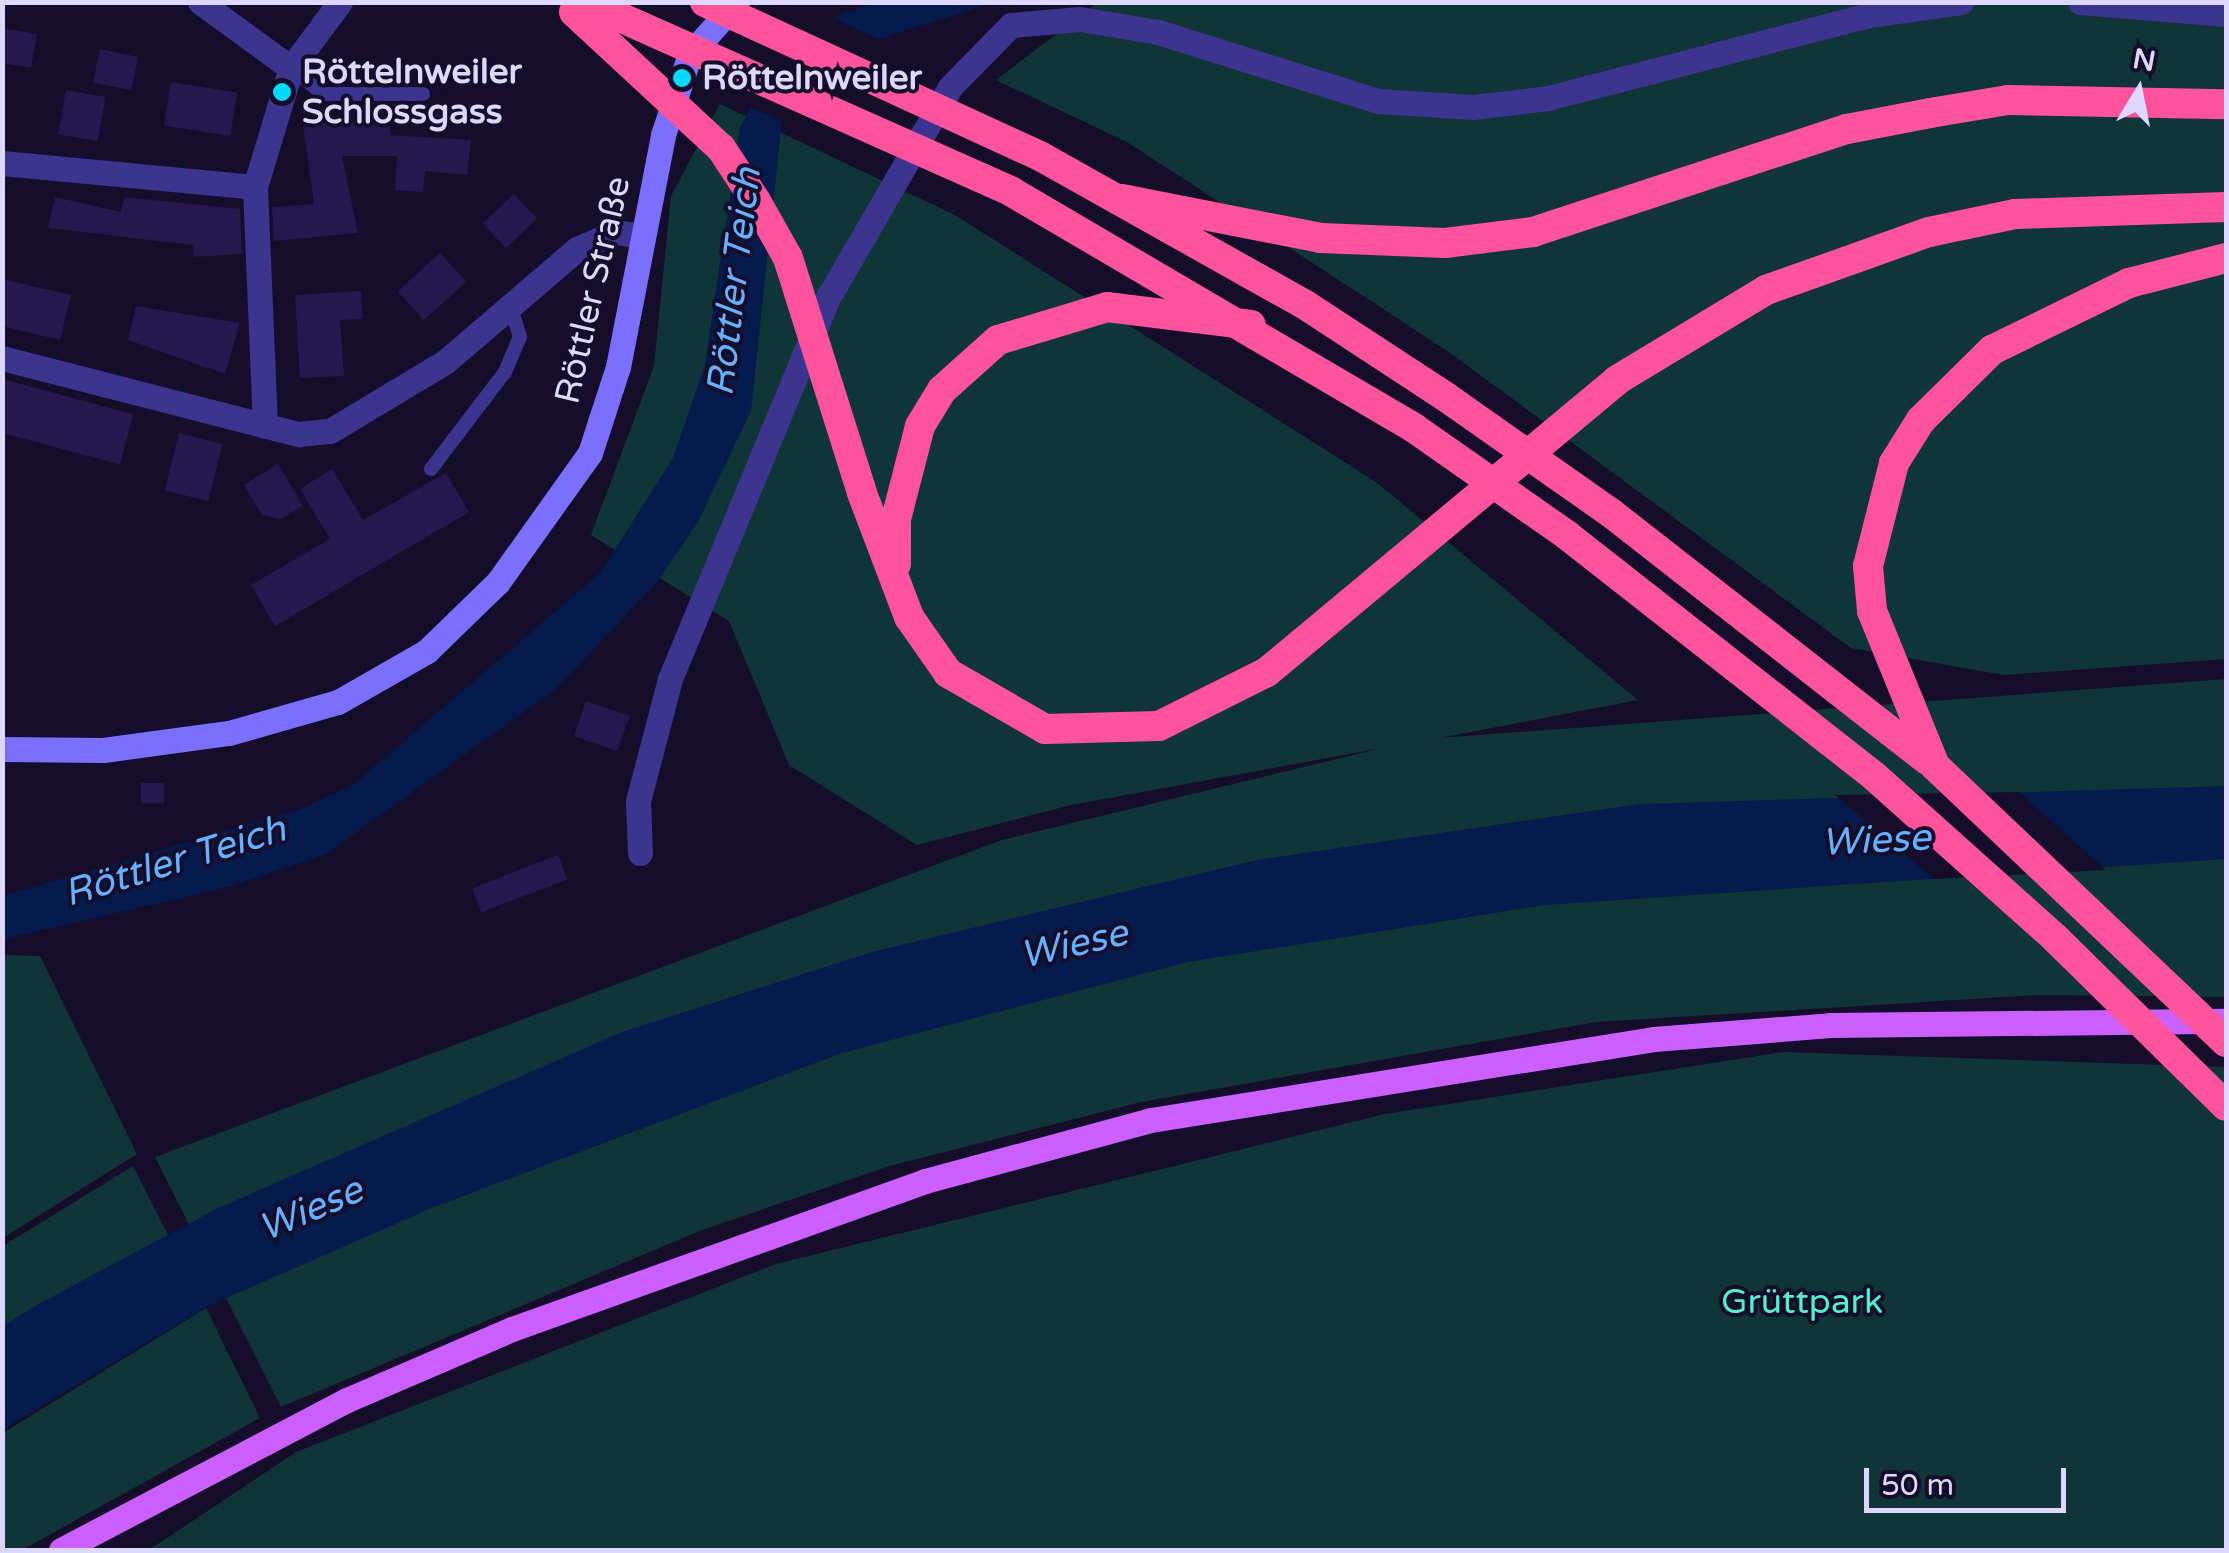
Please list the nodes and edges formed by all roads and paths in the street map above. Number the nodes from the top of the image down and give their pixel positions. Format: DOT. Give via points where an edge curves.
graph roads {
  1 [pos="200,2"];
  2 [pos="340,2"];
  3 [pos="705,2"];
  4 [pos="736,2"];
  5 [pos="1962,2"];
  6 [pos="2080,2"];
  7 [pos="574,6"];
  8 [pos="2226,14"];
  9 [pos="298,59"];
  10 [pos="423,94"];
  11 [pos="2226,104"];
  12 [pos="2,163"];
  13 [pos="256,187"];
  14 [pos="1122,199"];
  15 [pos="2226,207"];
  16 [pos="642,236"];
  17 [pos="2226,258"];
  18 [pos="510,305"];
  19 [pos="1251,325"];
  20 [pos="2,358"];
  21 [pos="265,426"];
  22 [pos="431,469"];
  23 [pos="896,577"];
  24 [pos="2,749"];
  25 [pos="1935,766"];
  26 [pos="640,854"];
  27 [pos="2226,1021"];
  28 [pos="2226,1042"];
  29 [pos="2226,1106"];
  30 [pos="61,1550"];
  1 -- 9 [label="street"];
  2 -- 9 [label="street"];
  3 -- 14 [label="highway, bridge"];
  4 -- 16 [label="street, Röttler Straße" via="690,54"];
  5 -- 26 [label="street" via="1869,14 1548,98 1472,106 1378,101 1158,32 1080,18 1011,25 950,87 828,296 670,679 638,801"];
  6 -- 8 [label="street"];
  7 -- 19 [label="highway, bridge" via="1012,192"];
  7 -- 23 [label="highway, bridge" via="721,148 756,201 788,258 862,493"];
  9 -- 10 [label="lane" via="323,94"];
  9 -- 13 [label="street"];
  11 -- 14 [label="highway" via="2008,100 1930,113 1847,130 1534,232 1445,243 1321,238"];
  12 -- 13 [label="street"];
  13 -- 21 [label="street"];
  14 -- 25 [label="highway, bridge" via="1446,397 1611,513"];
  15 -- 23 [label="highway" via="2015,214 1929,232 1766,290 1617,380 1267,672 1159,726 1046,729 990,703 948,673 910,617"];
  16 -- 18 [label="street" via="616,232 577,248"];
  16 -- 24 [label="street, Röttler Straße" via="618,367 590,453 498,582 427,651 338,702 230,733 104,750"];
  17 -- 25 [label="highway" via="2064,308 1992,350 1920,420 1877,509 1868,566 1882,653"];
  18 -- 21 [label="street" via="360,420 298,434"];
  18 -- 22 [label="lane" via="520,337 505,372"];
  19 -- 23 [label="highway" via="1106,306 998,340 942,390 920,426 896,518"];
  19 -- 29 [label="highway, bridge" via="1568,536 1874,776"];
  20 -- 21 [label="street"];
  25 -- 28 [label="highway, bridge"];
  27 -- 30 [label="main road" via="1830,1025 1654,1039 1150,1120 926,1181 512,1329 347,1400"];
}
